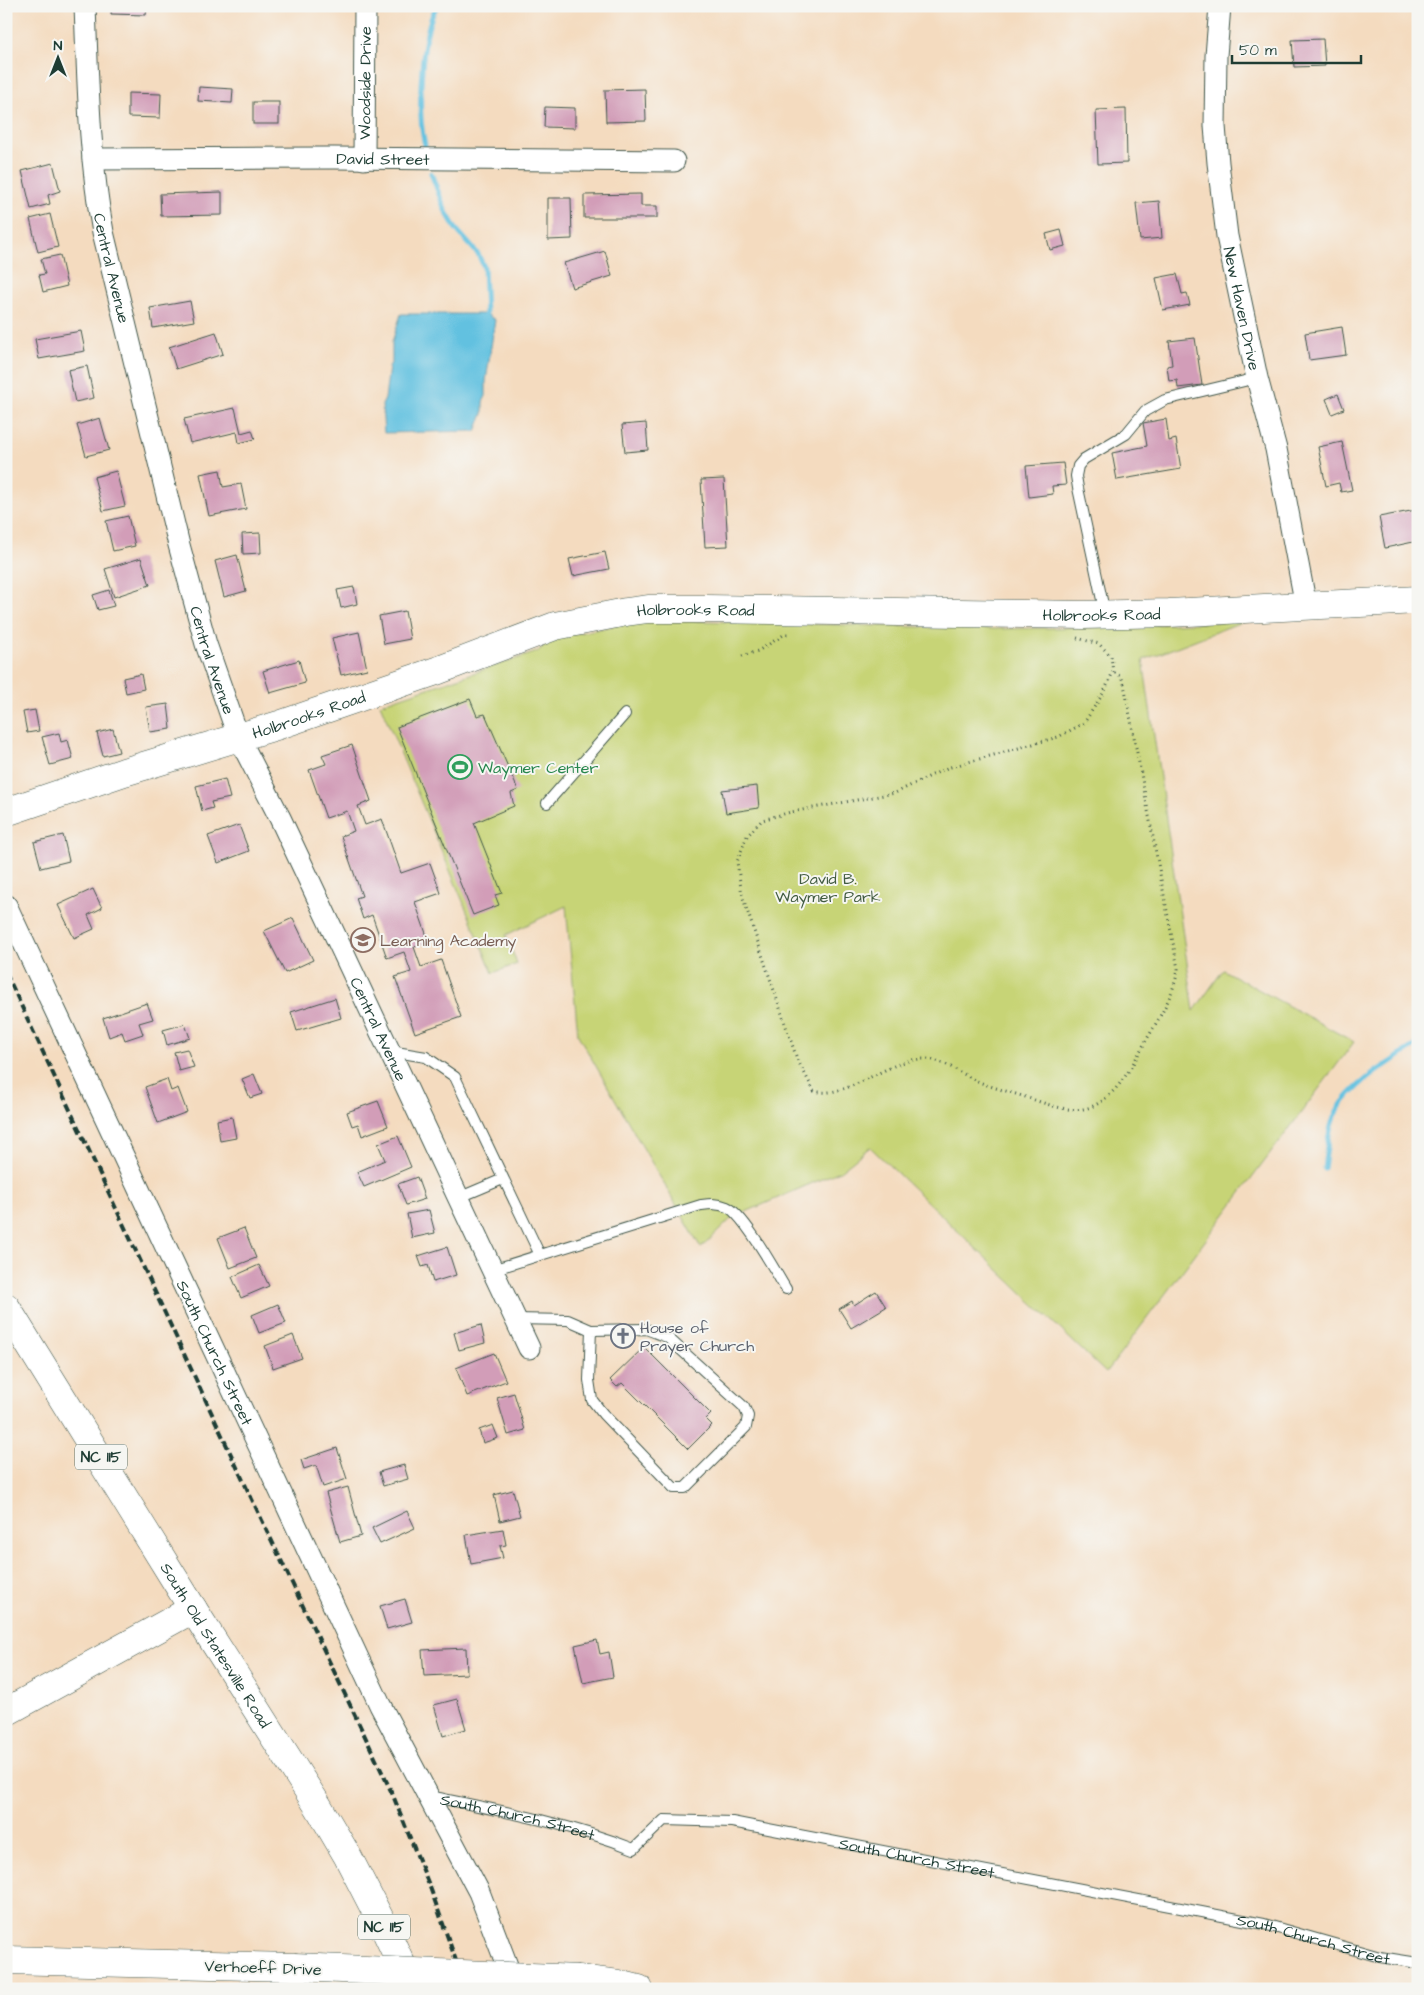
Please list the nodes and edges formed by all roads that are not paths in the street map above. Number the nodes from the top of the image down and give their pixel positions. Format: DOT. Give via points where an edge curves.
graph roads {
  1 [pos="85,6"];
  2 [pos="365,6"];
  3 [pos="1220,6"];
  4 [pos="93,159"];
  5 [pos="364,159"];
  6 [pos="674,161"];
  7 [pos="1257,378"];
  8 [pos="1418,600"];
  9 [pos="1306,606"];
  10 [pos="1105,615"];
  11 [pos="625,714"];
  12 [pos="238,736"];
  13 [pos="547,803"];
  14 [pos="6,812"];
  15 [pos="6,905"];
  16 [pos="389,1050"];
  17 [pos="504,1179"];
  18 [pos="458,1198"];
  19 [pos="540,1255"];
  20 [pos="492,1270"];
  21 [pos="786,1289"];
  22 [pos="6,1307"];
  23 [pos="515,1318"];
  24 [pos="591,1330"];
  25 [pos="529,1348"];
  26 [pos="193,1609"];
  27 [pos="6,1712"];
  28 [pos="428,1796"];
  29 [pos="6,1960"];
  30 [pos="1418,1963"];
  31 [pos="412,1989"];
  32 [pos="516,1989"];
  33 [pos="639,1989"];
  1 -- 4 [label="street, Central Avenue"];
  2 -- 5 [label="street, Woodside Drive"];
  3 -- 7 [label="street, New Haven Drive" via="1214,101 1218,163 1228,236"];
  4 -- 5 [label="street, David Street"];
  4 -- 12 [label="street, Central Avenue" via="103,232 179,545 206,644"];
  5 -- 6 [label="street, David Street"];
  7 -- 9 [label="street, New Haven Drive" via="1276,449"];
  7 -- 10 [label="lane" via="1153,405 1126,434 1092,452 1078,466 1078,488"];
  8 -- 9 [label="street, Holbrooks Road"];
  9 -- 10 [label="street, Holbrooks Road"];
  10 -- 12 [label="street, Holbrooks Road" via="707,608 626,612 555,626 439,670"];
  11 -- 13 [label="lane"];
  12 -- 14 [label="street, Holbrooks Road"];
  12 -- 16 [label="street, Central Avenue"];
  15 -- 28 [label="street, South Church Street" via="380,1705"];
  16 -- 17 [label="lane" via="426,1057 455,1077"];
  16 -- 18 [label="street, Central Avenue"];
  17 -- 18 [label="lane"];
  17 -- 19 [label="lane"];
  18 -- 20 [label="street, Central Avenue"];
  19 -- 20 [label="lane"];
  19 -- 21 [label="lane" via="714,1203 729,1207 744,1223"];
  20 -- 23 [label="street, Central Avenue"];
  22 -- 26 [label="street, South Old Statesville Road / NC 115"];
  23 -- 24 [label="lane" via="568,1320"];
  23 -- 25 [label="street, Central Avenue"];
  24 -- 24 [label="lane" via="589,1380 592,1400 674,1488 685,1488 746,1427 748,1416 744,1407 667,1336 646,1328"];
  26 -- 27 [label="street"];
  26 -- 31 [label="street, South Old Statesville Road / NC 115" via="251,1697 348,1857 384,1925"];
  28 -- 30 [label="lane, South Church Street" via="533,1818 634,1849 664,1820 732,1822 1264,1924 1380,1957"];
  28 -- 32 [label="street, South Church Street" via="479,1892"];
  29 -- 33 [label="street, Verhoeff Drive, bridge" via="294,1967 578,1979"];
}
